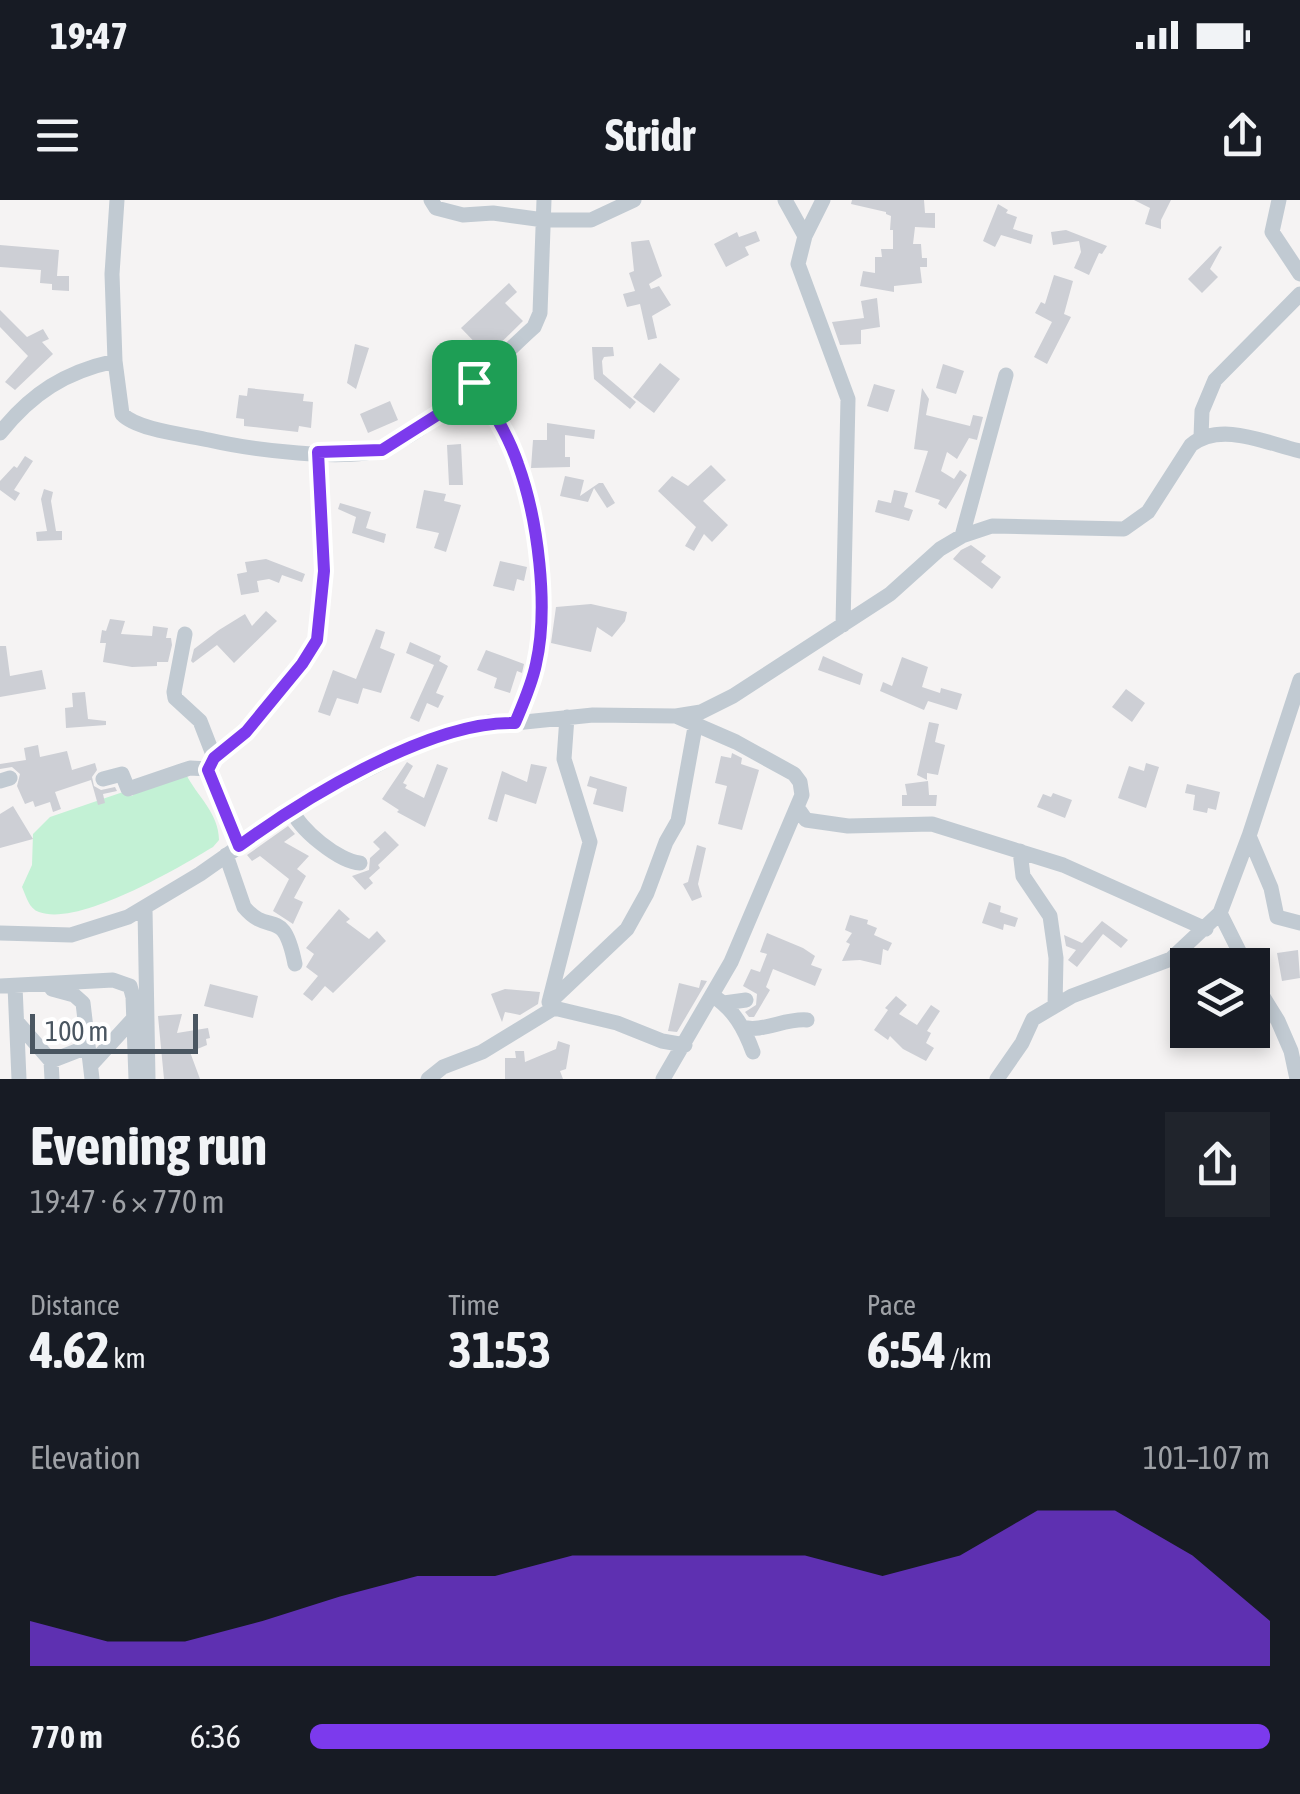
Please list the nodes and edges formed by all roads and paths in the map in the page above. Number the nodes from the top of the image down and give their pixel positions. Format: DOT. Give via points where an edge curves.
graph roads {
  1 [pos="117,200"];
  2 [pos="431,200"];
  3 [pos="544,200"];
  4 [pos="634,200"];
  5 [pos="785,200"];
  6 [pos="823,200"];
  7 [pos="1279,200"];
  8 [pos="544,220"];
  9 [pos="805,236"];
  10 [pos="1300,274"];
  11 [pos="1300,294"];
  12 [pos="114,361"];
  13 [pos="1006,375"];
  14 [pos="474,382"];
  15 [pos="0,433"];
  16 [pos="1201,437"];
  17 [pos="1300,451"];
  18 [pos="318,452"];
  19 [pos="962,536"];
  20 [pos="842,625"];
  21 [pos="185,634"];
  22 [pos="1300,680"];
  23 [pos="676,716"];
  24 [pos="566,717"];
  25 [pos="515,723"];
  26 [pos="695,726"];
  27 [pos="211,764"];
  28 [pos="103,780"];
  29 [pos="798,807"];
  30 [pos="292,809"];
  31 [pos="1249,836"];
  32 [pos="233,851"];
  33 [pos="1020,851"];
  34 [pos="360,863"];
  35 [pos="146,908"];
  36 [pos="1220,913"];
  37 [pos="1300,923"];
  38 [pos="1206,929"];
  39 [pos="0,933"];
  40 [pos="1238,948"];
  41 [pos="295,964"];
  42 [pos="14,986"];
  43 [pos="719,1000"];
  44 [pos="746,1000"];
  45 [pos="552,1005"];
  46 [pos="1055,1006"];
  47 [pos="1270,1008"];
  48 [pos="134,1018"];
  49 [pos="807,1020"];
  50 [pos="16,1022"];
  51 [pos="742,1026"];
  52 [pos="686,1045"];
  53 [pos="87,1047"];
  54 [pos="753,1052"];
  55 [pos="52,1062"];
  56 [pos="92,1072"];
  57 [pos="19,1079"];
  58 [pos="52,1079"];
  59 [pos="136,1079"];
  60 [pos="148,1079"];
  61 [pos="428,1079"];
  62 [pos="663,1079"];
  63 [pos="996,1079"];
  64 [pos="1296,1079"];
  1 -- 12 [label="street"];
  2 -- 8 [label="street" via="463,216"];
  3 -- 8 [label="street"];
  4 -- 8 [label="street" via="590,220"];
  5 -- 9 [label="street"];
  6 -- 9 [label="street"];
  7 -- 10 [label="street" via="1272,232"];
  8 -- 14 [label="street" via="538,320"];
  9 -- 20 [label="street" via="799,270 848,398"];
  11 -- 16 [label="street" via="1215,380 1202,411"];
  12 -- 15 [label="street" via="53,382"];
  12 -- 18 [label="street" via="126,420 239,447"];
  13 -- 19 [label="street"];
  14 -- 18 [label="street" via="442,412 382,450"];
  14 -- 25 [label="street" via="519,465 534,529 542,609 537,663"];
  16 -- 17 [label="street" via="1236,435"];
  16 -- 19 [label="street" via="1148,512 1124,529 992,526"];
  18 -- 27 [label="street" via="324,571 317,640 246,732"];
  19 -- 20 [label="street"];
  20 -- 23 [label="street" via="733,696"];
  21 -- 27 [label="street" via="175,698 200,721"];
  22 -- 31 [label="street"];
  23 -- 24 [label="street"];
  23 -- 26 [label="street"];
  24 -- 25 [label="street"];
  24 -- 45 [label="street" via="564,759 590,842"];
  25 -- 30 [label="street" via="489,722 434,736"];
  26 -- 29 [label="street" via="794,774 802,795"];
  26 -- 45 [label="street" via="678,820 639,909"];
  27 -- 28 [label="street" via="128,789 122,774"];
  27 -- 32 [label="street"];
  29 -- 33 [label="street" via="806,820 932,824"];
  29 -- 43 [label="street"];
  30 -- 32 [label="street"];
  30 -- 34 [label="street" via="333,854"];
  31 -- 36 [label="street"];
  31 -- 37 [label="street" via="1278,917"];
  32 -- 35 [label="street"];
  32 -- 41 [label="street" via="244,907 284,928"];
  33 -- 38 [label="street"];
  33 -- 46 [label="street" via="1023,876 1050,916"];
  35 -- 39 [label="street" via="71,935"];
  35 -- 60 [label="street"];
  36 -- 38 [label="street"];
  36 -- 40 [label="street"];
  38 -- 46 [label="street" via="1171,959"];
  42 -- 48 [label="street" via="114,980 130,986"];
  42 -- 50 [label="street"];
  42 -- 53 [label="street" via="74,995 83,1003"];
  43 -- 44 [label="street"];
  43 -- 51 [label="street"];
  43 -- 52 [label="street"];
  45 -- 52 [label="street"];
  45 -- 61 [label="street"];
  46 -- 63 [label="street" via="1033,1018"];
  47 -- 64 [label="street"];
  48 -- 56 [label="street"];
  48 -- 59 [label="street"];
  49 -- 51 [label="street"];
  50 -- 55 [label="street"];
  50 -- 57 [label="street"];
  51 -- 54 [label="street"];
  52 -- 62 [label="street"];
  53 -- 55 [label="street"];
  53 -- 56 [label="street"];
  55 -- 58 [label="street"];
}
